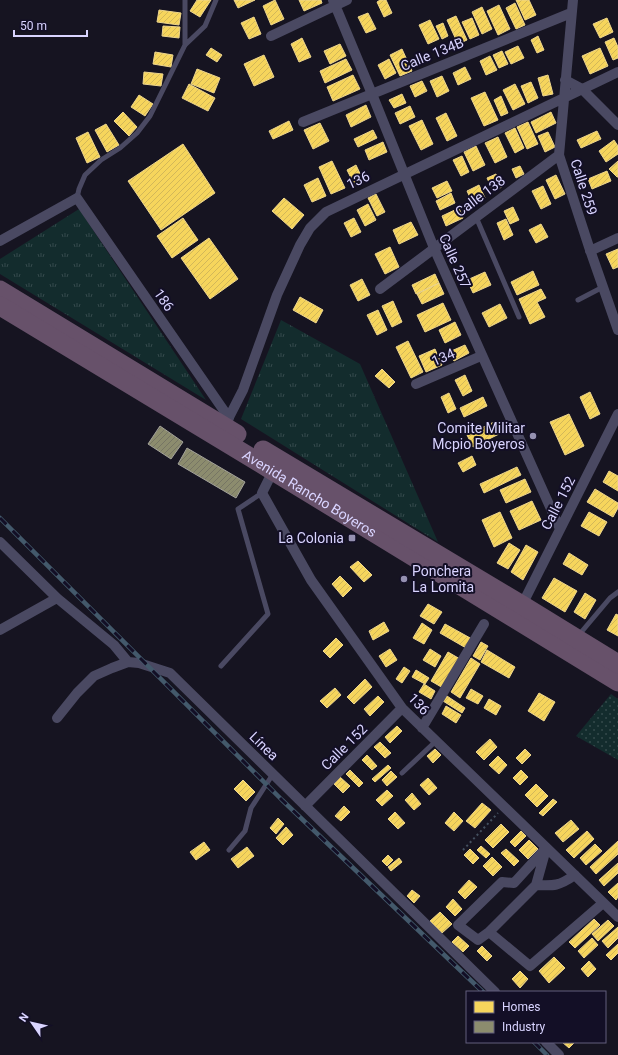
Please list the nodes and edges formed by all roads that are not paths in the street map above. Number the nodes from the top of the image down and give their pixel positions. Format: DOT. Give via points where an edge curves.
graph roads {
  1 [pos="185,0"];
  2 [pos="216,0"];
  3 [pos="347,0"];
  4 [pos="573,0"];
  5 [pos="334,3"];
  6 [pos="571,13"];
  7 [pos="271,36"];
  8 [pos="185,45"];
  9 [pos="618,72"];
  10 [pos="565,80"];
  11 [pos="582,89"];
  12 [pos="372,94"];
  13 [pos="564,98"];
  14 [pos="303,122"];
  15 [pos="618,125"];
  16 [pos="559,155"];
  17 [pos="404,174"];
  18 [pos="77,198"];
  19 [pos="476,217"];
  20 [pos="618,238"];
  21 [pos="0,241"];
  22 [pos="434,248"];
  23 [pos="590,251"];
  24 [pos="603,287"];
  25 [pos="380,289"];
  26 [pos="0,290"];
  27 [pos="578,300"];
  28 [pos="0,306"];
  29 [pos="519,317"];
  30 [pos="617,324"];
  31 [pos="481,356"];
  32 [pos="416,384"];
  33 [pos="618,414"];
  34 [pos="227,422"];
  35 [pos="273,471"];
  36 [pos="262,493"];
  37 [pos="560,529"];
  38 [pos="0,542"];
  39 [pos="618,592"];
  40 [pos="57,598"];
  41 [pos="522,605"];
  42 [pos="484,624"];
  43 [pos="0,630"];
  44 [pos="576,639"];
  45 [pos="128,662"];
  46 [pos="618,664"];
  47 [pos="222,666"];
  48 [pos="618,682"];
  49 [pos="402,708"];
  50 [pos="57,718"];
  51 [pos="422,728"];
  52 [pos="436,741"];
  53 [pos="402,773"];
  54 [pos="273,774"];
  55 [pos="305,806"];
  56 [pos="546,848"];
  57 [pos="229,850"];
  58 [pos="575,875"];
  59 [pos="536,885"];
  60 [pos="604,903"];
  61 [pos="618,917"];
  62 [pos="489,932"];
  63 [pos="494,991"];
  64 [pos="547,1043"];
  65 [pos="559,1055"];
  1 -- 8 [label="lane"];
  2 -- 8 [label="lane" via="205,26"];
  3 -- 5 [label="street"];
  4 -- 6 [label="street, Calle 259"];
  5 -- 7 [label="street"];
  5 -- 12 [label="street, Calle 257"];
  6 -- 10 [label="street, Calle 259"];
  6 -- 12 [label="street, Calle 134B"];
  8 -- 18 [label="lane" via="150,116 137,133 85,175"];
  9 -- 11 [label="street, 136"];
  10 -- 11 [label="street"];
  10 -- 13 [label="street, Calle 259"];
  11 -- 13 [label="street, 136"];
  11 -- 15 [label="street"];
  12 -- 14 [label="street, Calle 134B"];
  12 -- 17 [label="street, Calle 257"];
  13 -- 16 [label="street, Calle 259"];
  13 -- 17 [label="street, 136"];
  16 -- 19 [label="street, Calle 138"];
  16 -- 23 [label="street, Calle 259"];
  17 -- 22 [label="street, Calle 257"];
  17 -- 34 [label="street, 136" via="326,212 310,228 277,295 243,390"];
  18 -- 21 [label="street"];
  18 -- 34 [label="street, 186"];
  19 -- 22 [label="street, Calle 138"];
  19 -- 29 [label="lane"];
  20 -- 23 [label="street"];
  22 -- 25 [label="street, Calle 138"];
  22 -- 31 [label="street, Calle 257"];
  23 -- 24 [label="street, Calle 259"];
  24 -- 27 [label="lane"];
  24 -- 30 [label="street, Calle 259"];
  26 -- 34 [label="highway, Avenida Rancho Boyeros"];
  28 -- 35 [label="highway, Avenida Rancho Boyeros"];
  31 -- 32 [label="street, 134"];
  31 -- 37 [label="street, Calle 257"];
  33 -- 37 [label="street, Calle 152"];
  34 -- 41 [label="highway, Avenida Rancho Boyeros"];
  35 -- 36 [label="street"];
  35 -- 48 [label="highway, Avenida Rancho Boyeros"];
  36 -- 47 [label="lane" via="238,509 268,614"];
  36 -- 49 [label="street, 136" via="311,580"];
  37 -- 41 [label="street, Calle 152"];
  38 -- 40 [label="street"];
  39 -- 44 [label="lane"];
  40 -- 43 [label="street"];
  40 -- 45 [label="street" via="114,645"];
  41 -- 44 [label="highway, Avenida Rancho Boyeros"];
  42 -- 51 [label="street"];
  44 -- 46 [label="highway, Avenida Rancho Boyeros"];
  45 -- 50 [label="street" via="94,676"];
  45 -- 54 [label="street, Línea" via="170,673"];
  49 -- 51 [label="street, 136"];
  49 -- 55 [label="street, Calle 152"];
  51 -- 52 [label="street, 136"];
  52 -- 53 [label="lane"];
  52 -- 56 [label="street, 136"];
  54 -- 55 [label="street, Línea"];
  54 -- 57 [label="lane" via="251,808 245,831"];
  55 -- 63 [label="street, Línea"];
  56 -- 58 [label="street, 136"];
  56 -- 59 [label="street"];
  56 -- 62 [label="street" via="514,883 502,882 458,924 478,940"];
  58 -- 59 [label="street" via="562,884"];
  58 -- 60 [label="street, 136"];
  59 -- 62 [label="street"];
  60 -- 61 [label="street, 136"];
  60 -- 62 [label="street" via="530,966"];
  64 -- 65 [label="street"];
}
